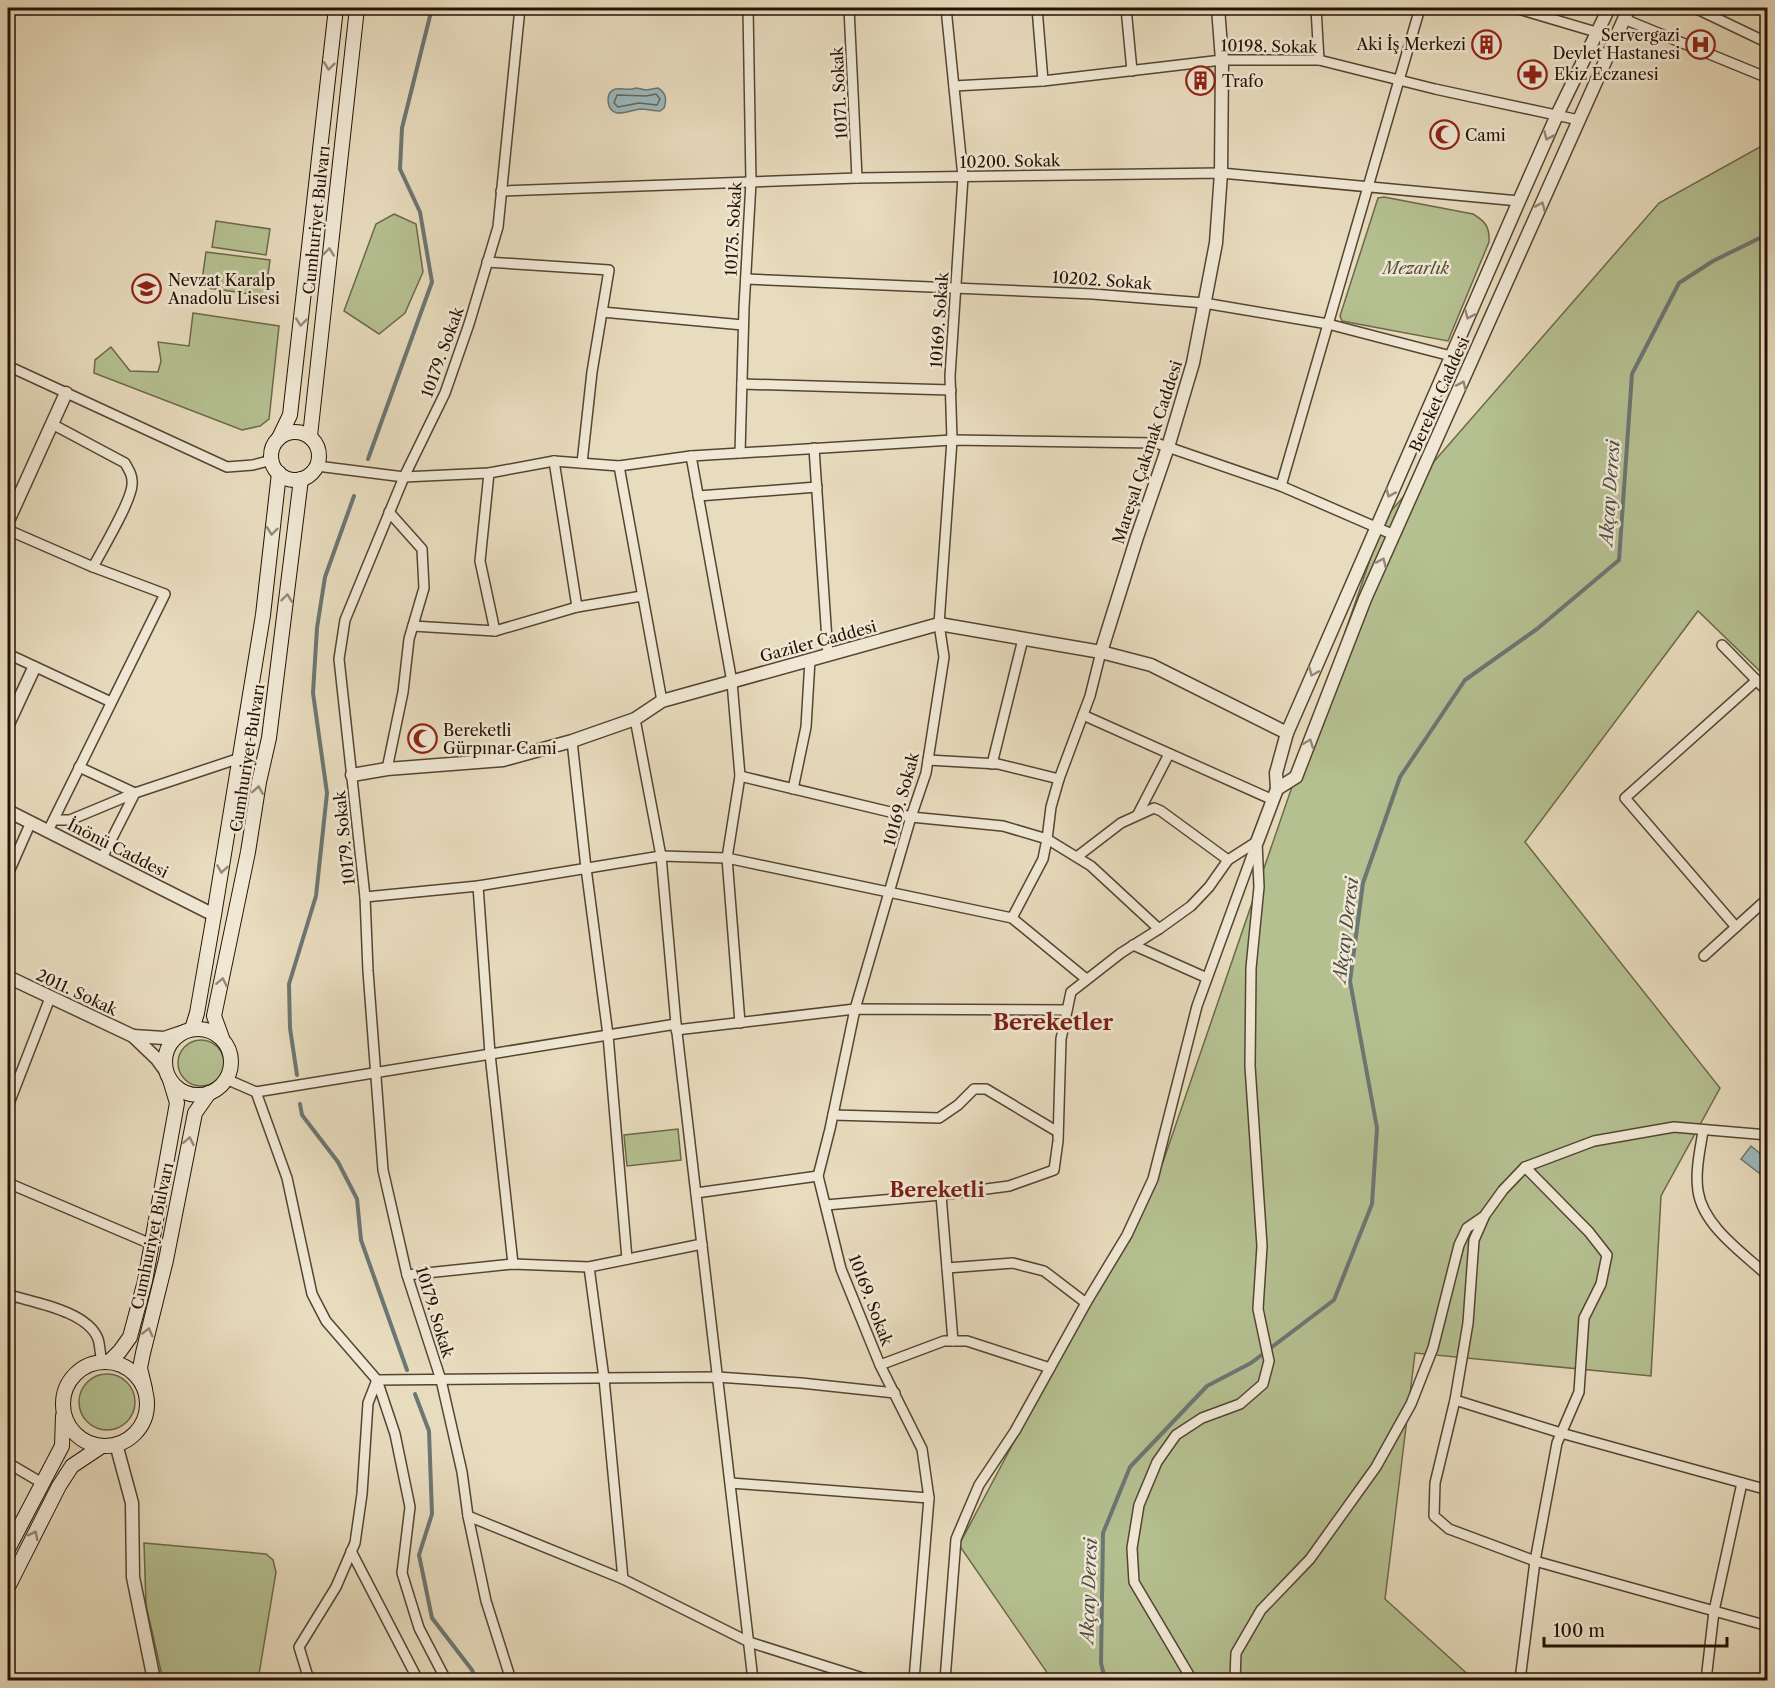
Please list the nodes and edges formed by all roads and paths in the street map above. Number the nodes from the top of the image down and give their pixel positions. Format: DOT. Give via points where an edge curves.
graph roads {
  1 [pos="336,8"];
  2 [pos="357,8"];
  3 [pos="520,8"];
  4 [pos="748,8"];
  5 [pos="849,8"];
  6 [pos="946,8"];
  7 [pos="1037,8"];
  8 [pos="1126,8"];
  9 [pos="1218,8"];
  10 [pos="1316,8"];
  11 [pos="1420,8"];
  12 [pos="1515,8"];
  13 [pos="1609,8"];
  14 [pos="1695,8"];
  15 [pos="1627,13"];
  16 [pos="1596,32"];
  17 [pos="1767,43"];
  18 [pos="1221,60"];
  19 [pos="1319,60"];
  20 [pos="1132,71"];
  21 [pos="1767,78"];
  22 [pos="1399,80"];
  23 [pos="1043,81"];
  24 [pos="954,86"];
  25 [pos="1557,115"];
  26 [pos="1579,120"];
  27 [pos="1221,173"];
  28 [pos="963,177"];
  29 [pos="857,178"];
  30 [pos="751,182"];
  31 [pos="1368,185"];
  32 [pos="501,191"];
  33 [pos="1519,201"];
  34 [pos="487,262"];
  35 [pos="746,279"];
  36 [pos="956,288"];
  37 [pos="1204,303"];
  38 [pos="602,312"];
  39 [pos="1328,324"];
  40 [pos="743,325"];
  41 [pos="1451,356"];
  42 [pos="8,366"];
  43 [pos="742,384"];
  44 [pos="951,390"];
  45 [pos="66,393"];
  46 [pos="52,424"];
  47 [pos="309,436"];
  48 [pos="279,438"];
  49 [pos="952,440"];
  50 [pos="1168,447"];
  51 [pos="814,448"];
  52 [pos="740,453"];
  53 [pos="691,456"];
  54 [pos="272,460"];
  55 [pos="554,461"];
  56 [pos="582,463"];
  57 [pos="317,466"];
  58 [pos="619,466"];
  59 [pos="279,473"];
  60 [pos="489,473"];
  61 [pos="404,477"];
  62 [pos="301,479"];
  63 [pos="1281,486"];
  64 [pos="817,487"];
  65 [pos="698,496"];
  66 [pos="389,512"];
  67 [pos="8,521"];
  68 [pos="1376,527"];
  69 [pos="8,530"];
  70 [pos="1394,535"];
  71 [pos="93,567"];
  72 [pos="642,596"];
  73 [pos="577,607"];
  74 [pos="939,624"];
  75 [pos="413,626"];
  76 [pos="495,631"];
  77 [pos="1023,639"];
  78 [pos="1722,645"];
  79 [pos="1101,652"];
  80 [pos="8,654"];
  81 [pos="828,655"];
  82 [pos="810,660"];
  83 [pos="34,668"];
  84 [pos="1757,680"];
  85 [pos="732,682"];
  86 [pos="1767,692"];
  87 [pos="662,701"];
  88 [pos="111,702"];
  89 [pos="1083,715"];
  90 [pos="635,719"];
  91 [pos="8,724"];
  92 [pos="1287,733"];
  93 [pos="572,741"];
  94 [pos="1169,754"];
  95 [pos="240,758"];
  96 [pos="928,760"];
  97 [pos="992,764"];
  98 [pos="79,767"];
  99 [pos="387,769"];
  100 [pos="352,775"];
  101 [pos="740,776"];
  102 [pos="1059,779"];
  103 [pos="793,789"];
  104 [pos="135,793"];
  105 [pos="1275,794"];
  106 [pos="8,811"];
  107 [pos="1138,814"];
  108 [pos="911,817"];
  109 [pos="31,822"];
  110 [pos="51,825"];
  111 [pos="1047,839"];
  112 [pos="1257,842"];
  113 [pos="661,856"];
  114 [pos="1078,856"];
  115 [pos="102,858"];
  116 [pos="727,858"];
  117 [pos="1228,860"];
  118 [pos="586,868"];
  119 [pos="8,874"];
  120 [pos="478,886"];
  121 [pos="889,893"];
  122 [pos="365,897"];
  123 [pos="1767,898"];
  124 [pos="214,915"];
  125 [pos="1012,918"];
  126 [pos="1736,927"];
  127 [pos="1159,929"];
  128 [pos="1133,945"];
  129 [pos="1704,956"];
  130 [pos="8,977"];
  131 [pos="1085,978"];
  132 [pos="1207,978"];
  133 [pos="50,998"];
  134 [pos="855,1009"];
  135 [pos="1067,1010"];
  136 [pos="740,1023"];
  137 [pos="676,1027"];
  138 [pos="187,1031"];
  139 [pos="608,1035"];
  140 [pos="133,1036"];
  141 [pos="222,1038"];
  142 [pos="490,1054"];
  143 [pos="376,1072"];
  144 [pos="167,1075"];
  145 [pos="226,1079"];
  146 [pos="256,1092"];
  147 [pos="209,1093"];
  148 [pos="8,1106"];
  149 [pos="833,1114"];
  150 [pos="1703,1131"];
  151 [pos="1058,1132"];
  152 [pos="1767,1135"];
  153 [pos="1525,1167"];
  154 [pos="818,1176"];
  155 [pos="8,1183"];
  156 [pos="696,1193"];
  157 [pos="941,1195"];
  158 [pos="826,1205"];
  159 [pos="1485,1215"];
  160 [pos="151,1244"];
  161 [pos="702,1244"];
  162 [pos="627,1259"];
  163 [pos="513,1264"];
  164 [pos="589,1267"];
  165 [pos="947,1268"];
  166 [pos="407,1275"];
  167 [pos="1767,1276"];
  168 [pos="8,1292"];
  169 [pos="1086,1303"];
  170 [pos="953,1341"];
  171 [pos="105,1362"];
  172 [pos="880,1365"];
  173 [pos="1050,1368"];
  174 [pos="717,1377"];
  175 [pos="604,1378"];
  176 [pos="377,1380"];
  177 [pos="441,1380"];
  178 [pos="145,1389"];
  179 [pos="895,1393"];
  180 [pos="1455,1400"];
  181 [pos="63,1411"];
  182 [pos="1562,1433"];
  183 [pos="109,1445"];
  184 [pos="8,1463"];
  185 [pos="42,1483"];
  186 [pos="730,1483"];
  187 [pos="1742,1483"];
  188 [pos="1767,1490"];
  189 [pos="928,1497"];
  190 [pos="468,1516"];
  191 [pos="8,1549"];
  192 [pos="351,1551"];
  193 [pos="1535,1561"];
  194 [pos="623,1579"];
  195 [pos="8,1587"];
  196 [pos="1714,1611"];
  197 [pos="1767,1626"];
  198 [pos="749,1642"];
  199 [pos="154,1680"];
  200 [pos="309,1680"];
  201 [pos="418,1680"];
  202 [pos="446,1680"];
  203 [pos="511,1680"];
  204 [pos="753,1680"];
  205 [pos="869,1680"];
  206 [pos="914,1680"];
  207 [pos="945,1680"];
  208 [pos="1192,1680"];
  209 [pos="1235,1680"];
  210 [pos="1520,1680"];
  211 [pos="1706,1680"];
  1 -- 48 [label="main road, one-way" via="290,415"];
  47 -- 2 [label="main road, Cumhuriyet Bulvarı, one-way"];
  3 -- 32 [label="street, 10179. Sokak"];
  4 -- 30 [label="street, 10175. Sokak"];
  5 -- 29 [label="street, 10171. Sokak"];
  6 -- 24 [label="street, 10169. Sokak"];
  7 -- 23 [label="street"];
  8 -- 20 [label="street"];
  9 -- 18 [label="street, Mareşal Çakmak Caddesi"];
  10 -- 19 [label="street"];
  11 -- 22 [label="street"];
  12 -- 16 [label="street"];
  13 -- 16 [label="street, Bereket Caddesi"];
  14 -- 17 [label="street"];
  15 -- 21 [label="street"];
  15 -- 26 [label="street, Bereket Caddesi"];
  16 -- 25 [label="street, Bereket Caddesi"];
  18 -- 19 [label="street, 10198. Sokak"];
  18 -- 20 [label="street, 10198. Sokak"];
  18 -- 27 [label="street, Mareşal Çakmak Caddesi"];
  19 -- 22 [label="street, 10198. Sokak"];
  20 -- 23 [label="street, 10198. Sokak"];
  22 -- 25 [label="street, 10198. Sokak"];
  22 -- 31 [label="street"];
  23 -- 24 [label="street, 10198. Sokak"];
  24 -- 28 [label="street, 10169. Sokak"];
  25 -- 26 [label="street, 10198. Sokak"];
  25 -- 33 [label="street, Bereket Caddesi, one-way"];
  70 -- 26 [label="street, Bereket Caddesi, one-way"];
  27 -- 28 [label="street, 10200. Sokak"];
  27 -- 31 [label="street, 10200. Sokak"];
  27 -- 37 [label="street, Mareşal Çakmak Caddesi" via="1215,243"];
  28 -- 29 [label="street, 10200. Sokak"];
  28 -- 36 [label="street, 10169. Sokak"];
  29 -- 30 [label="street, 10200. Sokak"];
  30 -- 32 [label="street, 10200. Sokak"];
  30 -- 35 [label="street, 10175. Sokak"];
  31 -- 33 [label="street, 10200. Sokak"];
  31 -- 39 [label="street"];
  32 -- 34 [label="street, 10179. Sokak" via="498,227"];
  33 -- 41 [label="street, Bereket Caddesi, one-way"];
  34 -- 38 [label="street" via="609,270"];
  34 -- 61 [label="street, 10179. Sokak" via="445,393"];
  35 -- 36 [label="street, 10202. Sokak"];
  35 -- 40 [label="street, 10175. Sokak"];
  36 -- 37 [label="street, 10202. Sokak"];
  36 -- 44 [label="street, 10169. Sokak"];
  37 -- 39 [label="street, 10202. Sokak"];
  37 -- 50 [label="street, Mareşal Çakmak Caddesi" via="1193,363"];
  38 -- 40 [label="street"];
  38 -- 56 [label="street"];
  39 -- 41 [label="street, 10202. Sokak"];
  39 -- 63 [label="street"];
  40 -- 43 [label="street, 10175. Sokak"];
  41 -- 68 [label="street, Bereket Caddesi, one-way"];
  42 -- 45 [label="street"];
  43 -- 44 [label="street"];
  43 -- 52 [label="street, 10175. Sokak"];
  44 -- 49 [label="street, 10169. Sokak"];
  45 -- 46 [label="street"];
  45 -- 54 [label="street" via="227,467"];
  46 -- 67 [label="street"];
  46 -- 71 [label="street" via="125,463 131,474 132,487"];
  47 -- 48 [label="main road" via="294,431"];
  47 -- 57 [label="main road" via="319,449"];
  48 -- 54 [label="main road"];
  49 -- 50 [label="street" via="1156,443"];
  49 -- 51 [label="street"];
  49 -- 74 [label="street, 10169. Sokak"];
  50 -- 63 [label="street"];
  50 -- 79 [label="street, Mareşal Çakmak Caddesi"];
  51 -- 52 [label="street"];
  51 -- 64 [label="street"];
  52 -- 53 [label="street"];
  53 -- 58 [label="street"];
  53 -- 65 [label="street"];
  54 -- 59 [label="main road"];
  55 -- 56 [label="street"];
  55 -- 60 [label="street"];
  55 -- 73 [label="street"];
  56 -- 58 [label="street"];
  57 -- 61 [label="street"];
  57 -- 62 [label="main road"];
  58 -- 72 [label="street"];
  59 -- 62 [label="main road"];
  59 -- 95 [label="main road, one-way"];
  60 -- 61 [label="street"];
  60 -- 76 [label="street" via="480,561"];
  61 -- 66 [label="street, 10179. Sokak"];
  141 -- 62 [label="main road, Cumhuriyet Bulvarı, one-way" via="214,1017 269,738"];
  63 -- 68 [label="street"];
  64 -- 65 [label="street"];
  64 -- 81 [label="street"];
  65 -- 85 [label="street"];
  66 -- 75 [label="street" via="422,549 424,588"];
  66 -- 100 [label="street, 10179. Sokak" via="345,620 339,659"];
  68 -- 70 [label="street"];
  68 -- 92 [label="street, Bereket Caddesi, one-way"];
  69 -- 71 [label="street"];
  105 -- 70 [label="street, Bereket Caddesi, one-way" via="1296,777"];
  71 -- 88 [label="street" via="165,594"];
  72 -- 73 [label="street"];
  72 -- 87 [label="street"];
  73 -- 76 [label="street"];
  74 -- 77 [label="street, Gaziler Caddesi"];
  74 -- 81 [label="street, Gaziler Caddesi"];
  74 -- 96 [label="street, 10169. Sokak" via="944,657"];
  75 -- 76 [label="street"];
  75 -- 99 [label="street"];
  77 -- 79 [label="street, Gaziler Caddesi"];
  77 -- 97 [label="street"];
  78 -- 84 [label="street"];
  79 -- 89 [label="street"];
  79 -- 92 [label="street, Gaziler Caddesi" via="1151,665"];
  80 -- 83 [label="street"];
  81 -- 82 [label="street, Gaziler Caddesi"];
  82 -- 85 [label="street, Gaziler Caddesi"];
  82 -- 103 [label="street" via="806,727"];
  83 -- 88 [label="street"];
  83 -- 91 [label="street"];
  84 -- 86 [label="street"];
  84 -- 126 [label="street" via="1624,798"];
  85 -- 87 [label="street, Gaziler Caddesi"];
  85 -- 101 [label="street"];
  87 -- 90 [label="street, Gaziler Caddesi"];
  88 -- 98 [label="street"];
  89 -- 94 [label="street"];
  89 -- 102 [label="street"];
  90 -- 93 [label="street, Gaziler Caddesi"];
  90 -- 113 [label="street"];
  92 -- 105 [label="street, Bereket Caddesi" via="1276,773"];
  93 -- 99 [label="street, Gaziler Caddesi" via="503,760"];
  93 -- 118 [label="street"];
  94 -- 105 [label="street"];
  94 -- 107 [label="street"];
  95 -- 104 [label="street"];
  95 -- 124 [label="main road, one-way"];
  96 -- 97 [label="street"];
  96 -- 108 [label="street, 10169. Sokak"];
  97 -- 102 [label="street"];
  98 -- 104 [label="street"];
  98 -- 110 [label="street"];
  99 -- 100 [label="street, Gaziler Caddesi"];
  100 -- 122 [label="street, 10179. Sokak"];
  101 -- 103 [label="street"];
  101 -- 116 [label="street"];
  102 -- 111 [label="street"];
  103 -- 108 [label="street"];
  104 -- 110 [label="street"];
  104 -- 115 [label="street"];
  105 -- 112 [label="street, Bereket Caddesi"];
  106 -- 109 [label="street, İnönü Caddesi"];
  107 -- 114 [label="street"];
  107 -- 117 [label="street" via="1154,808 1161,811"];
  108 -- 111 [label="street" via="1003,826"];
  108 -- 121 [label="street, 10169. Sokak"];
  109 -- 110 [label="street, İnönü Caddesi"];
  109 -- 119 [label="street"];
  110 -- 115 [label="street, İnönü Caddesi"];
  111 -- 114 [label="street"];
  111 -- 125 [label="street" via="1043,859"];
  112 -- 117 [label="street"];
  112 -- 132 [label="street"];
  112 -- 208 [label="street" via="1259,887 1251,968 1250,1066 1262,1246 1258,1309 1269,1360 1263,1384 1240,1404 1202,1418 1176,1436 1157,1462 1139,1505 1132,1548 1134,1582"];
  113 -- 116 [label="street"];
  113 -- 118 [label="street"];
  113 -- 137 [label="street"];
  114 -- 127 [label="street"];
  115 -- 124 [label="street, İnönü Caddesi"];
  116 -- 121 [label="street"];
  116 -- 136 [label="street"];
  117 -- 127 [label="street" via="1191,906"];
  118 -- 120 [label="street"];
  118 -- 139 [label="street"];
  120 -- 122 [label="street"];
  120 -- 142 [label="street"];
  121 -- 125 [label="street"];
  121 -- 134 [label="street, 10169. Sokak"];
  122 -- 143 [label="street, 10179. Sokak"];
  123 -- 126 [label="street"];
  124 -- 138 [label="main road" via="197,1012"];
  125 -- 131 [label="street"];
  126 -- 129 [label="street"];
  127 -- 128 [label="street"];
  128 -- 131 [label="street"];
  128 -- 132 [label="street"];
  130 -- 133 [label="street, 2011. Sokak"];
  131 -- 135 [label="street" via="1071,992"];
  132 -- 169 [label="street" via="1153,1179 1127,1234"];
  133 -- 140 [label="street, 2011. Sokak"];
  133 -- 148 [label="street"];
  134 -- 135 [label="street"];
  134 -- 136 [label="street"];
  134 -- 149 [label="street, 10169. Sokak"];
  135 -- 151 [label="street" via="1061,1039"];
  136 -- 137 [label="street"];
  137 -- 139 [label="street"];
  137 -- 156 [label="street"];
  138 -- 140 [label="street" via="164,1038"];
  138 -- 141 [label="main road" via="203,1029"];
  138 -- 144 [label="main road" via="167,1048"];
  139 -- 142 [label="street"];
  139 -- 162 [label="street"];
  140 -- 144 [label="street"];
  141 -- 145 [label="main road" via="231,1058"];
  142 -- 143 [label="street"];
  142 -- 163 [label="street"];
  143 -- 146 [label="street"];
  143 -- 166 [label="street, 10179. Sokak" via="383,1170"];
  144 -- 147 [label="main road" via="187,1094"];
  144 -- 160 [label="main road" via="177,1103"];
  145 -- 146 [label="street"];
  145 -- 147 [label="main road"];
  146 -- 176 [label="street" via="287,1178 312,1294 326,1321"];
  178 -- 147 [label="main road, Cumhuriyet Bulvarı, one-way" via="140,1368 143,1353 195,1113"];
  149 -- 151 [label="street" via="939,1118 974,1089 986,1089"];
  149 -- 154 [label="street, 10169. Sokak"];
  150 -- 152 [label="street"];
  150 -- 153 [label="street" via="1674,1127 1594,1141"];
  150 -- 167 [label="street" via="1697,1183 1702,1207 1711,1222"];
  151 -- 157 [label="street" via="1054,1170 1010,1186"];
  153 -- 159 [label="street"];
  153 -- 182 [label="street" via="1607,1255 1601,1284 1584,1317 1579,1392"];
  154 -- 156 [label="street"];
  154 -- 158 [label="street, 10169. Sokak"];
  155 -- 160 [label="street"];
  156 -- 161 [label="street"];
  157 -- 158 [label="street"];
  157 -- 165 [label="street"];
  158 -- 172 [label="street, 10169. Sokak" via="840,1269"];
  159 -- 180 [label="street" via="1474,1240 1468,1323"];
  159 -- 209 [label="street" via="1467,1228 1459,1245 1433,1348 1411,1404 1376,1467 1310,1559 1261,1610 1236,1653"];
  160 -- 171 [label="main road" via="130,1337"];
  161 -- 162 [label="street"];
  161 -- 174 [label="street"];
  162 -- 164 [label="street"];
  163 -- 164 [label="street"];
  163 -- 166 [label="street"];
  164 -- 175 [label="street"];
  165 -- 169 [label="street" via="1013,1263 1034,1268 1044,1271"];
  165 -- 170 [label="street"];
  166 -- 177 [label="street, 10179. Sokak"];
  168 -- 171 [label="street" via="86,1322 98,1337"];
  169 -- 173 [label="street"];
  170 -- 172 [label="street"];
  170 -- 173 [label="street" via="967,1341"];
  171 -- 178 [label="main road" via="128,1368"];
  171 -- 181 [label="main road" via="77,1372 68,1383"];
  172 -- 179 [label="street, 10169. Sokak"];
  173 -- 207 [label="street" via="979,1485 956,1539"];
  174 -- 175 [label="street"];
  174 -- 179 [label="street"];
  174 -- 186 [label="street"];
  175 -- 177 [label="street"];
  175 -- 194 [label="street"];
  176 -- 177 [label="street"];
  176 -- 192 [label="street" via="368,1403 362,1494"];
  176 -- 202 [label="street" via="395,1434 410,1507 402,1573 419,1628"];
  177 -- 190 [label="street, 10179. Sokak"];
  178 -- 183 [label="main road" via="147,1402 142,1422 129,1438"];
  179 -- 189 [label="street, 10169. Sokak" via="922,1449"];
  180 -- 182 [label="street"];
  180 -- 193 [label="street" via="1435,1483 1434,1516 1449,1529"];
  181 -- 183 [label="main road" via="77,1435 89,1443"];
  181 -- 185 [label="main road" via="62,1446"];
  182 -- 187 [label="street"];
  182 -- 193 [label="street"];
  195 -- 183 [label="main road, one-way" via="72,1466"];
  183 -- 199 [label="street" via="132,1503 134,1577"];
  184 -- 185 [label="street"];
  185 -- 191 [label="main road"];
  186 -- 189 [label="street"];
  186 -- 198 [label="street"];
  187 -- 188 [label="street"];
  187 -- 196 [label="street"];
  189 -- 206 [label="street, 10169. Sokak"];
  190 -- 194 [label="street"];
  190 -- 203 [label="street, 10179. Sokak" via="486,1601"];
  192 -- 200 [label="street" via="336,1587 299,1647"];
  192 -- 201 [label="street"];
  193 -- 196 [label="street"];
  193 -- 210 [label="street"];
  194 -- 198 [label="street"];
  196 -- 197 [label="street"];
  196 -- 211 [label="street"];
  198 -- 204 [label="street"];
  198 -- 205 [label="street"];
}
